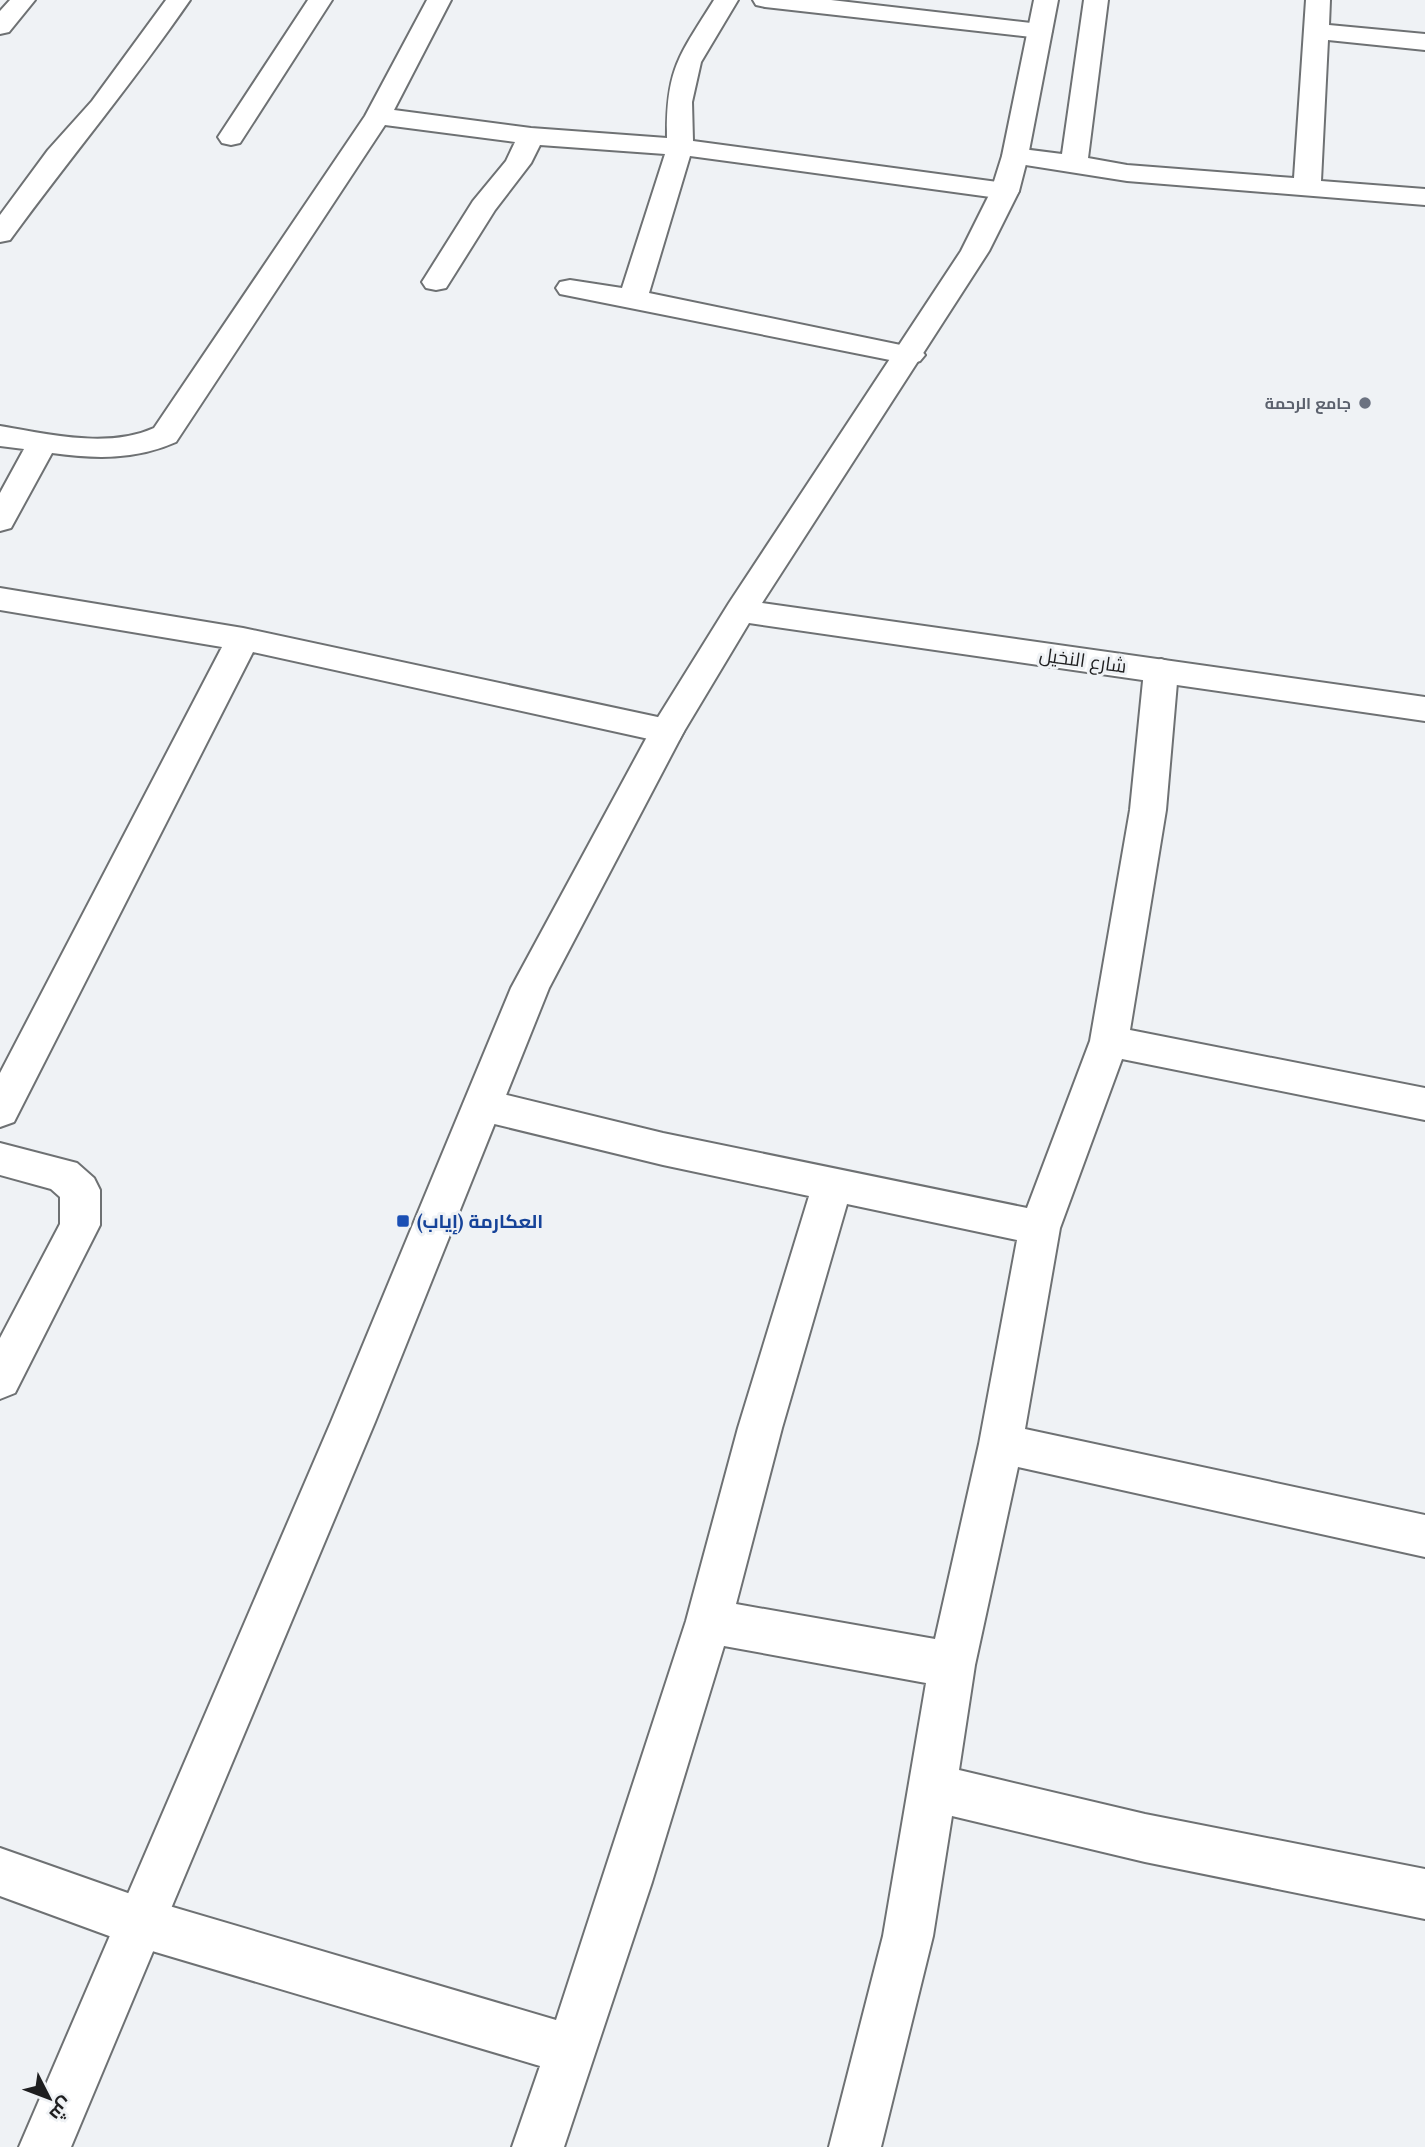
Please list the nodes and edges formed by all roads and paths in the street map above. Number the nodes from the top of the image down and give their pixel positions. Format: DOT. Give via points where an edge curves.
graph roads {
  1 [pos="23,0"];
  2 [pos="178,0"];
  3 [pos="320,0"];
  4 [pos="439,0"];
  5 [pos="726,0"];
  6 [pos="765,0"];
  7 [pos="1096,0"];
  8 [pos="1318,0"];
  9 [pos="1043,15"];
  10 [pos="0,27"];
  11 [pos="1316,31"];
  12 [pos="1425,42"];
  13 [pos="379,116"];
  14 [pos="531,136"];
  15 [pos="231,137"];
  16 [pos="680,147"];
  17 [pos="1074,164"];
  18 [pos="1010,174"];
  19 [pos="1307,187"];
  20 [pos="1425,197"];
  21 [pos="0,234"];
  22 [pos="436,282"];
  23 [pos="570,288"];
  24 [pos="633,298"];
  25 [pos="910,355"];
  26 [pos="0,436"];
  27 [pos="43,442"];
  28 [pos="0,521"];
  29 [pos="0,599"];
  30 [pos="740,611"];
  31 [pos="243,639"];
  32 [pos="1161,671"];
  33 [pos="1425,709"];
  34 [pos="667,731"];
  35 [pos="1109,1041"];
  36 [pos="1425,1104"];
  37 [pos="482,1105"];
  38 [pos="0,1111"];
  39 [pos="0,1159"];
  40 [pos="832,1186"];
  41 [pos="1040,1228"];
  42 [pos="0,1380"];
  43 [pos="1001,1444"];
  44 [pos="1425,1536"];
  45 [pos="709,1621"];
  46 [pos="952,1665"];
  47 [pos="931,1787"];
  48 [pos="0,1872"];
  49 [pos="1425,1894"];
  50 [pos="142,1923"];
  51 [pos="571,2050"];
  52 [pos="44,2147"];
  53 [pos="538,2147"];
  54 [pos="855,2147"];
  1 -- 10 [label="street"];
  2 -- 21 [label="street"];
  3 -- 15 [label="street"];
  4 -- 13 [label="street"];
  5 -- 16 [label="street" via="688,62 682,81"];
  6 -- 9 [label="street"];
  7 -- 17 [label="street"];
  8 -- 11 [label="street"];
  9 -- 18 [label="street"];
  11 -- 12 [label="street"];
  11 -- 19 [label="street"];
  13 -- 14 [label="street"];
  13 -- 27 [label="street" via="165,435 128,448"];
  14 -- 16 [label="street"];
  14 -- 22 [label="street" via="518,163 483,207"];
  16 -- 18 [label="street"];
  16 -- 24 [label="street"];
  17 -- 18 [label="street"];
  17 -- 19 [label="street" via="1127,173"];
  18 -- 25 [label="street" via="975,251"];
  19 -- 20 [label="street"];
  23 -- 24 [label="street"];
  24 -- 25 [label="street"];
  25 -- 30 [label="street"];
  26 -- 27 [label="street"];
  27 -- 28 [label="street"];
  29 -- 31 [label="street"];
  30 -- 32 [label="street, شارع النخيل"];
  30 -- 34 [label="street"];
  31 -- 34 [label="street"];
  31 -- 38 [label="street"];
  32 -- 33 [label="street, شارع النخيل"];
  32 -- 35 [label="street" via="1148,810"];
  34 -- 37 [label="street" via="530,988"];
  35 -- 36 [label="street"];
  35 -- 41 [label="street"];
  37 -- 40 [label="street"];
  37 -- 50 [label="street"];
  39 -- 42 [label="street" via="63,1175 80,1190 82,1206 80,1225"];
  40 -- 41 [label="street"];
  40 -- 45 [label="street"];
  41 -- 43 [label="street"];
  43 -- 44 [label="street"];
  43 -- 46 [label="street"];
  45 -- 46 [label="street"];
  45 -- 51 [label="street"];
  46 -- 47 [label="street"];
  47 -- 49 [label="street" via="1144,1838"];
  47 -- 54 [label="street" via="908,1936"];
  48 -- 50 [label="street"];
  50 -- 51 [label="street"];
  50 -- 52 [label="street"];
  51 -- 53 [label="street"];
}
